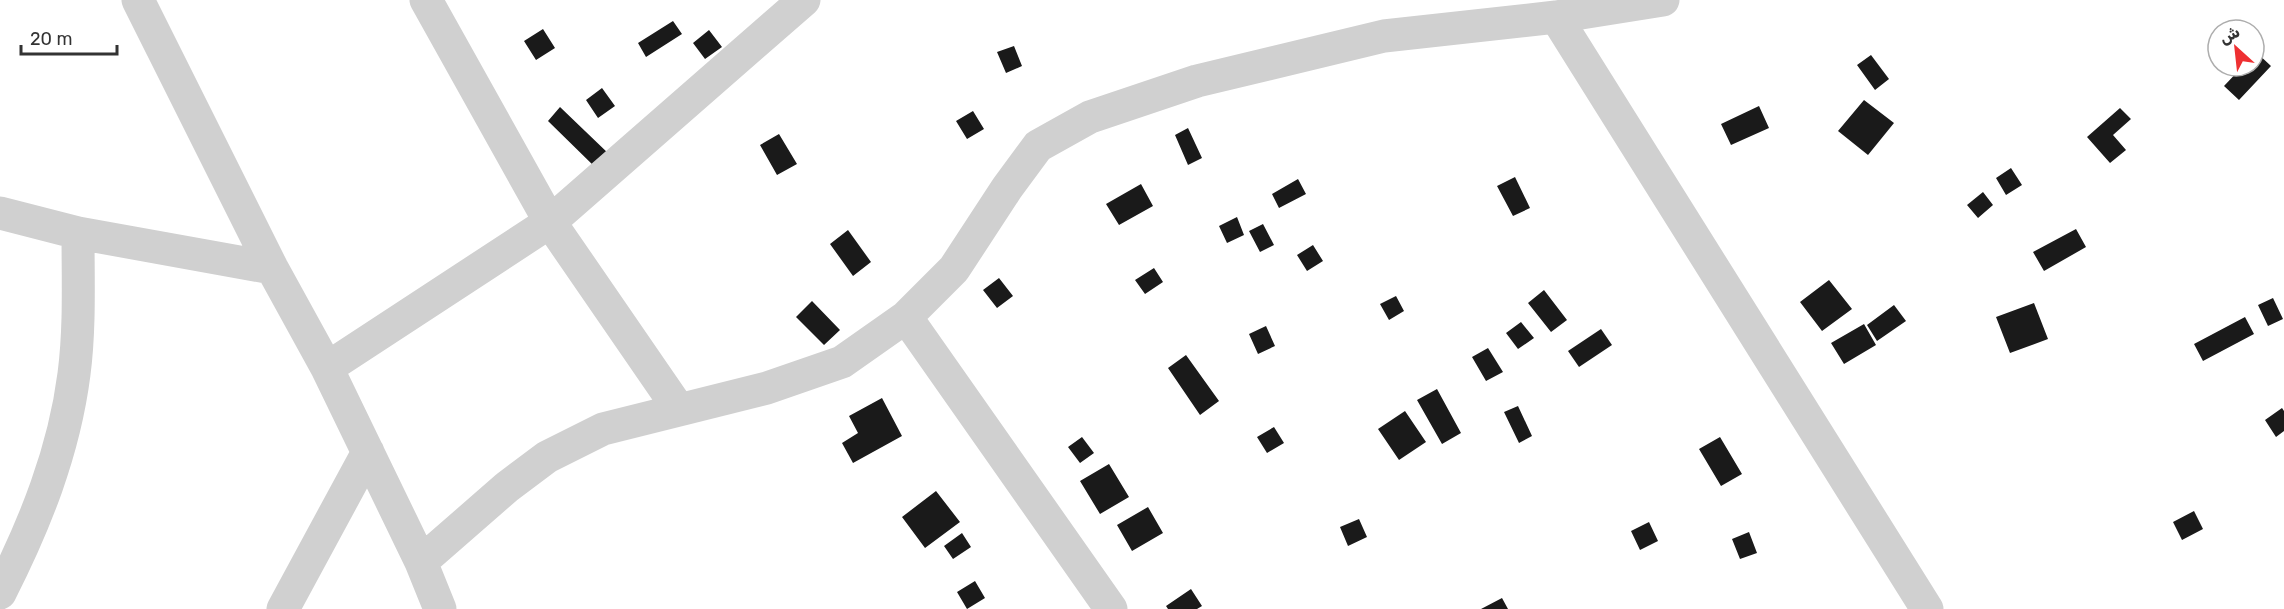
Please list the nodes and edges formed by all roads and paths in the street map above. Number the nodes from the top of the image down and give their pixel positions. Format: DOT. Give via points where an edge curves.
graph roads {
  1 [pos="138,0"];
  2 [pos="426,0"];
  3 [pos="804,0"];
  4 [pos="1664,0"];
  5 [pos="1511,11"];
  6 [pos="1556,17"];
  7 [pos="0,213"];
  8 [pos="550,222"];
  9 [pos="78,233"];
  10 [pos="272,268"];
  11 [pos="906,316"];
  12 [pos="327,368"];
  13 [pos="678,408"];
  14 [pos="368,452"];
  15 [pos="421,562"];
  16 [pos="0,593"];
  17 [pos="283,609"];
  18 [pos="440,609"];
  19 [pos="1111,609"];
  20 [pos="1926,609"];
  1 -- 10 [label="street"];
  2 -- 8 [label="street"];
  3 -- 8 [label="street"];
  4 -- 6 [label="street"];
  5 -- 6 [label="street"];
  5 -- 11 [label="street" via="1384,36 1197,81 1090,117 1038,146 954,269"];
  6 -- 20 [label="street"];
  7 -- 9 [label="street"];
  8 -- 12 [label="street"];
  8 -- 13 [label="street"];
  9 -- 10 [label="street"];
  9 -- 16 [label="street" via="75,362 59,451"];
  10 -- 12 [label="street"];
  11 -- 13 [label="street" via="842,362 767,388"];
  11 -- 19 [label="street"];
  12 -- 14 [label="street"];
  13 -- 15 [label="street" via="603,429 547,457"];
  14 -- 15 [label="street"];
  14 -- 17 [label="street"];
  15 -- 18 [label="street"];
}
